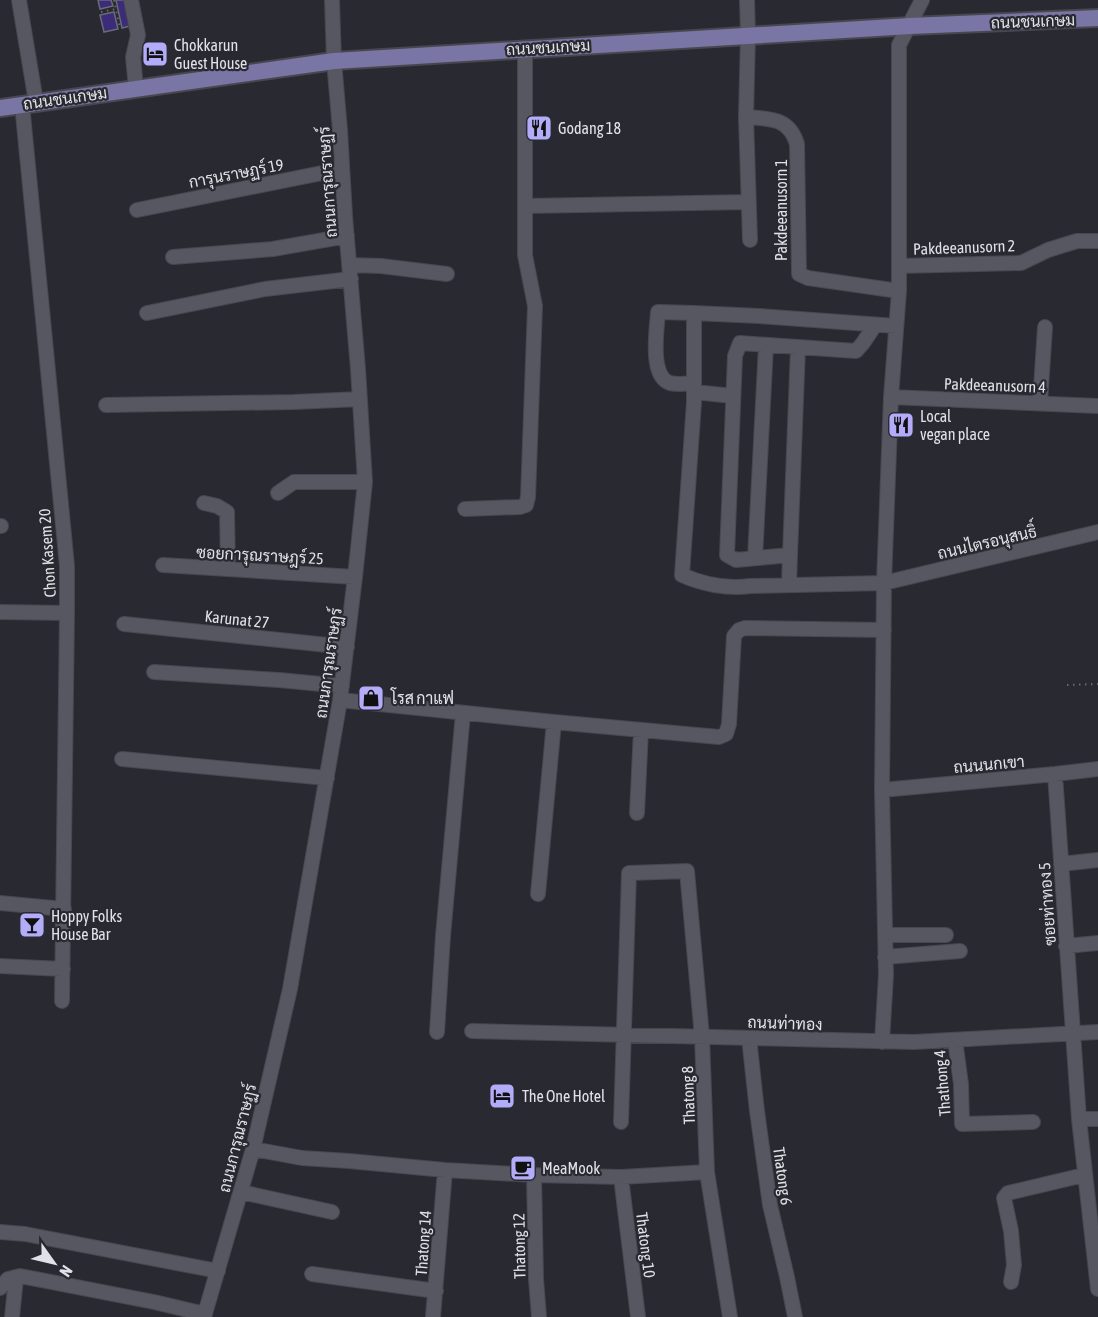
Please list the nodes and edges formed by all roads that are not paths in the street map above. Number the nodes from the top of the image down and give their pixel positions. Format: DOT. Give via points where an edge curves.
graph roads {
  1 [pos="19,0"];
  2 [pos="131,0"];
  3 [pos="332,0"];
  4 [pos="747,0"];
  5 [pos="922,0"];
  6 [pos="1098,18"];
  7 [pos="910,26"];
  8 [pos="748,35"];
  9 [pos="525,48"];
  10 [pos="334,61"];
  11 [pos="136,88"];
  12 [pos="29,103"];
  13 [pos="0,108"];
  14 [pos="746,117"];
  15 [pos="342,170"];
  16 [pos="748,202"];
  17 [pos="525,206"];
  18 [pos="137,210"];
  19 [pos="347,236"];
  20 [pos="750,240"];
  21 [pos="1098,241"];
  22 [pos="173,257"];
  23 [pos="899,266"];
  24 [pos="350,272"];
  25 [pos="447,274"];
  26 [pos="899,291"];
  27 [pos="147,313"];
  28 [pos="694,313"];
  29 [pos="875,325"];
  30 [pos="896,326"];
  31 [pos="1045,327"];
  32 [pos="766,345"];
  33 [pos="798,347"];
  34 [pos="694,388"];
  35 [pos="733,396"];
  36 [pos="891,397"];
  37 [pos="360,399"];
  38 [pos="1040,403"];
  39 [pos="106,405"];
  40 [pos="1098,406"];
  41 [pos="364,482"];
  42 [pos="278,493"];
  43 [pos="204,502"];
  44 [pos="465,509"];
  45 [pos="1098,532"];
  46 [pos="790,555"];
  47 [pos="755,558"];
  48 [pos="163,565"];
  49 [pos="228,569"];
  50 [pos="355,577"];
  51 [pos="884,583"];
  52 [pos="789,585"];
  53 [pos="0,612"];
  54 [pos="67,614"];
  55 [pos="124,624"];
  56 [pos="884,630"];
  57 [pos="347,647"];
  58 [pos="154,672"];
  59 [pos="341,693"];
  60 [pos="463,713"];
  61 [pos="554,722"];
  62 [pos="640,730"];
  63 [pos="123,759"];
  64 [pos="1098,769"];
  65 [pos="1055,774"];
  66 [pos="327,778"];
  67 [pos="882,790"];
  68 [pos="637,813"];
  69 [pos="1098,860"];
  70 [pos="1060,864"];
  71 [pos="538,894"];
  72 [pos="0,903"];
  73 [pos="64,909"];
  74 [pos="885,935"];
  75 [pos="946,935"];
  76 [pos="1098,943"];
  77 [pos="1066,946"];
  78 [pos="960,951"];
  79 [pos="885,957"];
  80 [pos="0,966"];
  81 [pos="63,969"];
  82 [pos="62,1001"];
  83 [pos="472,1030"];
  84 [pos="437,1032"];
  85 [pos="1073,1032"];
  86 [pos="1098,1032"];
  87 [pos="624,1035"];
  88 [pos="702,1037"];
  89 [pos="749,1038"];
  90 [pos="955,1040"];
  91 [pos="882,1042"];
  92 [pos="1079,1119"];
  93 [pos="1098,1119"];
  94 [pos="621,1122"];
  95 [pos="1033,1122"];
  96 [pos="253,1149"];
  97 [pos="444,1170"];
  98 [pos="707,1172"];
  99 [pos="534,1175"];
  100 [pos="1084,1175"];
  101 [pos="621,1177"];
  102 [pos="241,1192"];
  103 [pos="1093,1211"];
  104 [pos="332,1212"];
  105 [pos="0,1232"];
  106 [pos="218,1271"];
  107 [pos="312,1274"];
  108 [pos="16,1278"];
  109 [pos="1011,1282"];
  110 [pos="0,1288"];
  111 [pos="1098,1289"];
  112 [pos="436,1291"];
  113 [pos="205,1315"];
  114 [pos="12,1317"];
  115 [pos="433,1317"];
  116 [pos="539,1317"];
  117 [pos="638,1317"];
  118 [pos="730,1317"];
  119 [pos="795,1317"];
  1 -- 12 [label="street, Chon Kasem 20"];
  2 -- 11 [label="street" via="138,35 133,57"];
  3 -- 10 [label="street, ถนนการุณราษฏร์"];
  4 -- 8 [label="street"];
  5 -- 7 [label="street"];
  6 -- 7 [label="main road, ถนนชนเกษม"];
  7 -- 8 [label="main road, ถนนชนเกษม"];
  7 -- 23 [label="street" via="899,45"];
  8 -- 9 [label="main road, ถนนชนเกษม"];
  8 -- 14 [label="street"];
  9 -- 10 [label="main road, ถนนชนเกษม"];
  9 -- 17 [label="street"];
  10 -- 11 [label="main road, ถนนชนเกษม"];
  10 -- 15 [label="street, ถนนการุณราษฏร์"];
  11 -- 12 [label="main road, ถนนชนเกษม"];
  12 -- 13 [label="main road, ถนนชนเกษม"];
  12 -- 54 [label="street, Chon Kasem 20" via="67,566"];
  14 -- 16 [label="street"];
  14 -- 26 [label="street, Pakdeeanusorn 1" via="781,122 794,134 799,274"];
  15 -- 18 [label="street, การุนราษฏร์ 19"];
  15 -- 19 [label="street, ถนนการุณราษฏร์"];
  16 -- 17 [label="street"];
  16 -- 20 [label="street"];
  17 -- 44 [label="street" via="525,255 536,306 528,497 526,505 520,507"];
  19 -- 22 [label="street" via="273,249"];
  19 -- 24 [label="street, ถนนการุณราษฏร์"];
  21 -- 23 [label="street, Pakdeeanusorn 2" via="1077,241 1021,263"];
  23 -- 26 [label="street"];
  24 -- 25 [label="street" via="381,266"];
  24 -- 27 [label="street"];
  24 -- 37 [label="street, ถนนการุณราษฏร์"];
  26 -- 30 [label="street"];
  28 -- 29 [label="street"];
  28 -- 34 [label="street"];
  28 -- 34 [label="street" via="658,312 656,355 663,378"];
  29 -- 30 [label="street"];
  29 -- 33 [label="street" via="856,351"];
  30 -- 36 [label="street"];
  31 -- 38 [label="street"];
  32 -- 33 [label="street"];
  32 -- 35 [label="street" via="740,343 735,356"];
  32 -- 47 [label="street"];
  33 -- 46 [label="street"];
  34 -- 35 [label="street"];
  34 -- 52 [label="street, ถนนไตรอนุสนธิ์" via="682,575 697,582 738,587"];
  35 -- 47 [label="street" via="727,555 736,560"];
  36 -- 38 [label="street, Pakdeeanusorn 4"];
  36 -- 51 [label="street"];
  37 -- 39 [label="street"];
  37 -- 41 [label="street, ถนนการุณราษฏร์"];
  38 -- 40 [label="street, Pakdeeanusorn 4"];
  41 -- 42 [label="street" via="294,482"];
  41 -- 50 [label="street, ถนนการุณราษฏร์"];
  43 -- 49 [label="street" via="227,512"];
  45 -- 51 [label="street, ถนนไตรอนุสนธิ์"];
  46 -- 47 [label="street"];
  46 -- 52 [label="street"];
  48 -- 49 [label="street, ซอยการุณราษฎร์ 25"];
  49 -- 50 [label="street, ซอยการุณราษฎร์ 25"];
  50 -- 57 [label="street, ถนนการุณราษฏร์"];
  51 -- 52 [label="street, ถนนไตรอนุสนธิ์"];
  51 -- 56 [label="street"];
  53 -- 54 [label="street"];
  54 -- 73 [label="street, Chon Kasem 20"];
  55 -- 57 [label="street, Karunat 27"];
  56 -- 62 [label="street" via="739,630 734,636 726,734 719,737"];
  56 -- 67 [label="street"];
  57 -- 59 [label="street, ถนนการุณราษฏร์"];
  58 -- 59 [label="street" via="271,679"];
  59 -- 60 [label="street"];
  59 -- 66 [label="street, ถนนการุณราษฏร์"];
  60 -- 61 [label="street"];
  60 -- 84 [label="street"];
  61 -- 62 [label="street"];
  61 -- 71 [label="street"];
  62 -- 68 [label="street"];
  63 -- 66 [label="street"];
  64 -- 65 [label="street, ถนนนกเขา"];
  65 -- 67 [label="street, ถนนนกเขา"];
  65 -- 70 [label="street, ซอยท่าทอง 5"];
  66 -- 96 [label="street, ถนนการุณราษฏร์" via="290,989"];
  67 -- 74 [label="street"];
  69 -- 70 [label="street"];
  70 -- 77 [label="street, ซอยท่าทอง 5"];
  72 -- 73 [label="street"];
  73 -- 81 [label="street, Chon Kasem 20"];
  74 -- 75 [label="street"];
  74 -- 79 [label="street"];
  76 -- 77 [label="street"];
  77 -- 85 [label="street, ซอยท่าทอง 5"];
  78 -- 79 [label="street"];
  79 -- 91 [label="street"];
  80 -- 81 [label="street"];
  81 -- 82 [label="street, Chon Kasem 20"];
  83 -- 87 [label="street, ถนนท่าทอง"];
  85 -- 86 [label="street, ถนนท่าทอง"];
  85 -- 90 [label="street, ถนนท่าทอง"];
  85 -- 92 [label="street, ซอยท่าทอง 5"];
  87 -- 88 [label="street, ถนนท่าทอง"];
  87 -- 88 [label="street, Thatong 8" via="629,873 687,871"];
  87 -- 94 [label="street"];
  88 -- 89 [label="street, ถนนท่าทอง"];
  88 -- 98 [label="street, Thatong 8"];
  89 -- 91 [label="street, ถนนท่าทอง"];
  89 -- 119 [label="street, Thatong 6" via="770,1205"];
  90 -- 91 [label="street, ถนนท่าทอง"];
  90 -- 95 [label="street, Thathong 4" via="962,1124"];
  92 -- 93 [label="street"];
  92 -- 100 [label="street, ซอยท่าทอง 5"];
  96 -- 97 [label="street" via="302,1158"];
  96 -- 102 [label="street, ถนนการุณราษฏร์"];
  97 -- 99 [label="street"];
  97 -- 112 [label="street, Thatong 14"];
  98 -- 101 [label="street"];
  98 -- 118 [label="street, Thatong 8"];
  99 -- 101 [label="street"];
  99 -- 116 [label="street, Thatong 12"];
  100 -- 103 [label="street, ซอยท่าทอง 5"];
  100 -- 109 [label="street" via="1004,1197 1014,1265"];
  101 -- 117 [label="street, Thatong 10"];
  102 -- 104 [label="street"];
  102 -- 106 [label="street, ถนนการุณราษฏร์"];
  103 -- 111 [label="street, ซอยท่าทอง 5"];
  105 -- 106 [label="street"];
  106 -- 113 [label="street, ถนนการุณราษฏร์"];
  107 -- 112 [label="street"];
  108 -- 110 [label="street" via="8,1279"];
  108 -- 113 [label="street" via="63,1284"];
  108 -- 114 [label="street"];
  112 -- 115 [label="street, Thatong 14"];
}
